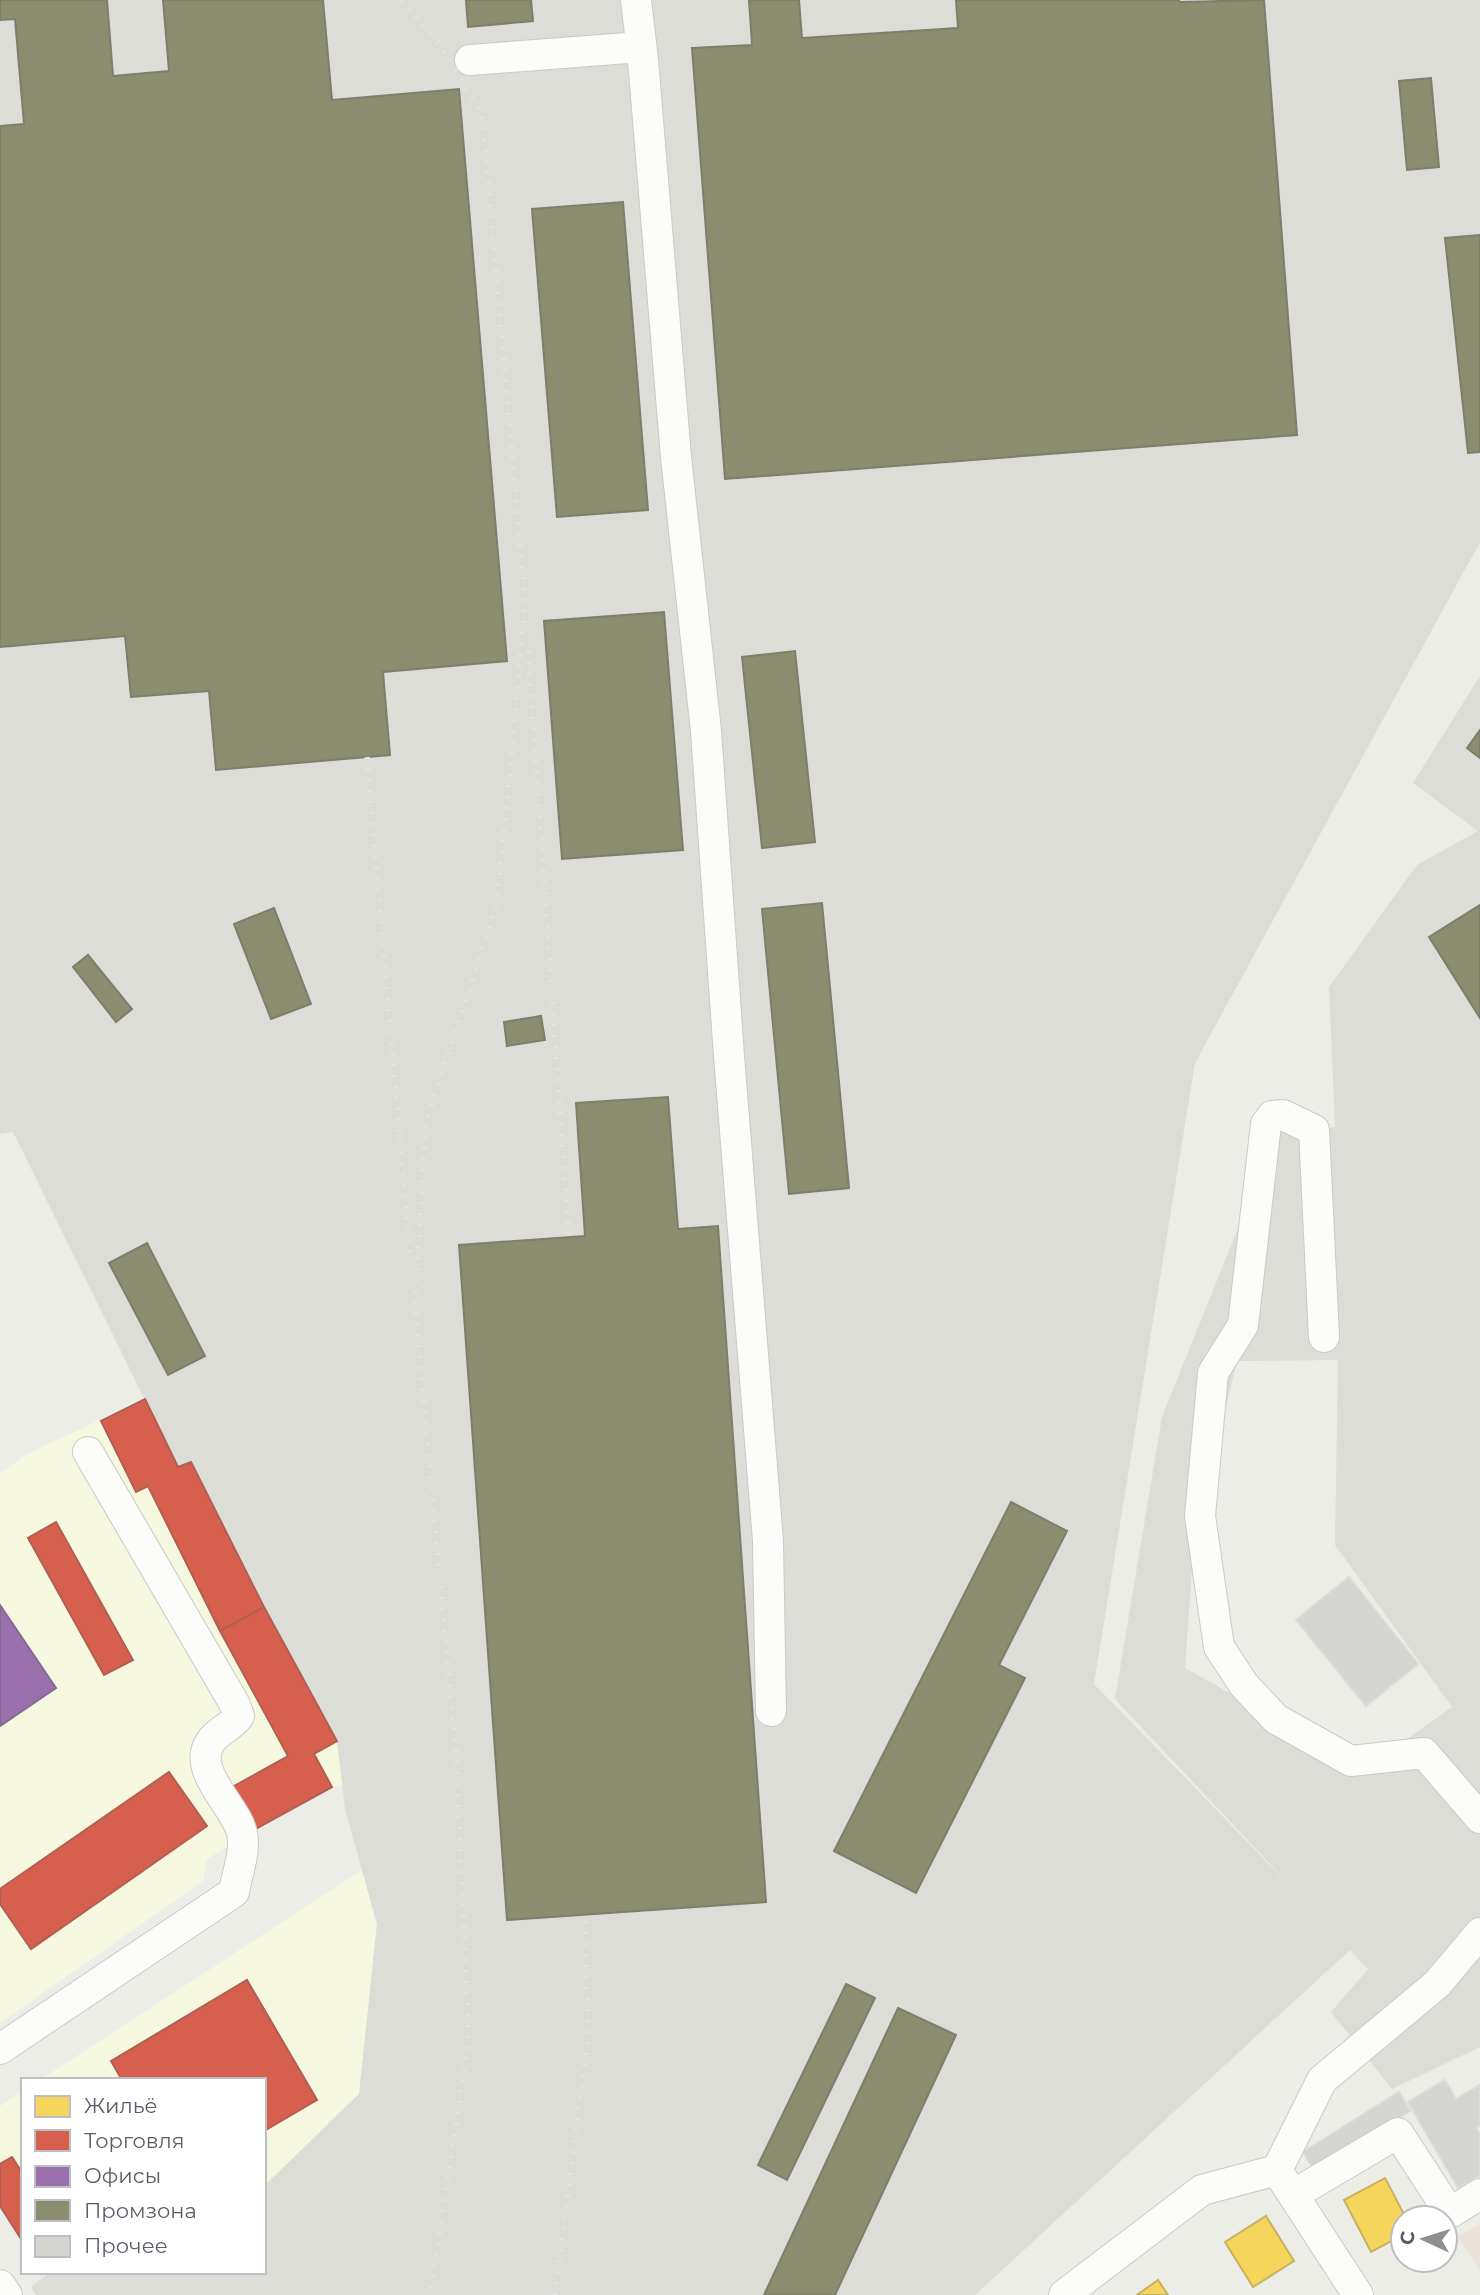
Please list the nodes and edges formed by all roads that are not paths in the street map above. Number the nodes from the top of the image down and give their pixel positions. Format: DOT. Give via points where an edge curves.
graph roads {
  1 [pos="636,0"];
  2 [pos="641,47"];
  3 [pos="470,60"];
  4 [pos="1324,1337"];
  5 [pos="88,1452"];
  6 [pos="771,1711"];
  7 [pos="1480,1818"];
  8 [pos="1480,1933"];
  9 [pos="0,2049"];
  10 [pos="1277,2170"];
  11 [pos="1480,2194"];
  12 [pos="1293,2195"];
  13 [pos="0,2285"];
  14 [pos="7,2295"];
  15 [pos="1064,2295"];
  16 [pos="1358,2295"];
  1 -- 2 [label="street"];
  2 -- 3 [label="street"];
  2 -- 6 [label="street" via="676,457 706,731 768,1541"];
  4 -- 7 [label="street" via="1314,1130 1283,1115 1272,1116 1266,1124 1243,1325 1213,1373 1200,1516 1219,1647 1244,1685 1276,1719 1351,1761 1424,1753"];
  5 -- 9 [label="street" via="234,1703 239,1716 211,1740 204,1758 241,1829 244,1844 234,1892"];
  8 -- 10 [label="street" via="1437,1984 1322,2080"];
  10 -- 12 [label="street"];
  10 -- 15 [label="street" via="1202,2190"];
  11 -- 12 [label="street" via="1450,2213 1398,2133"];
  12 -- 16 [label="street"];
  13 -- 14 [label="street"];
}
